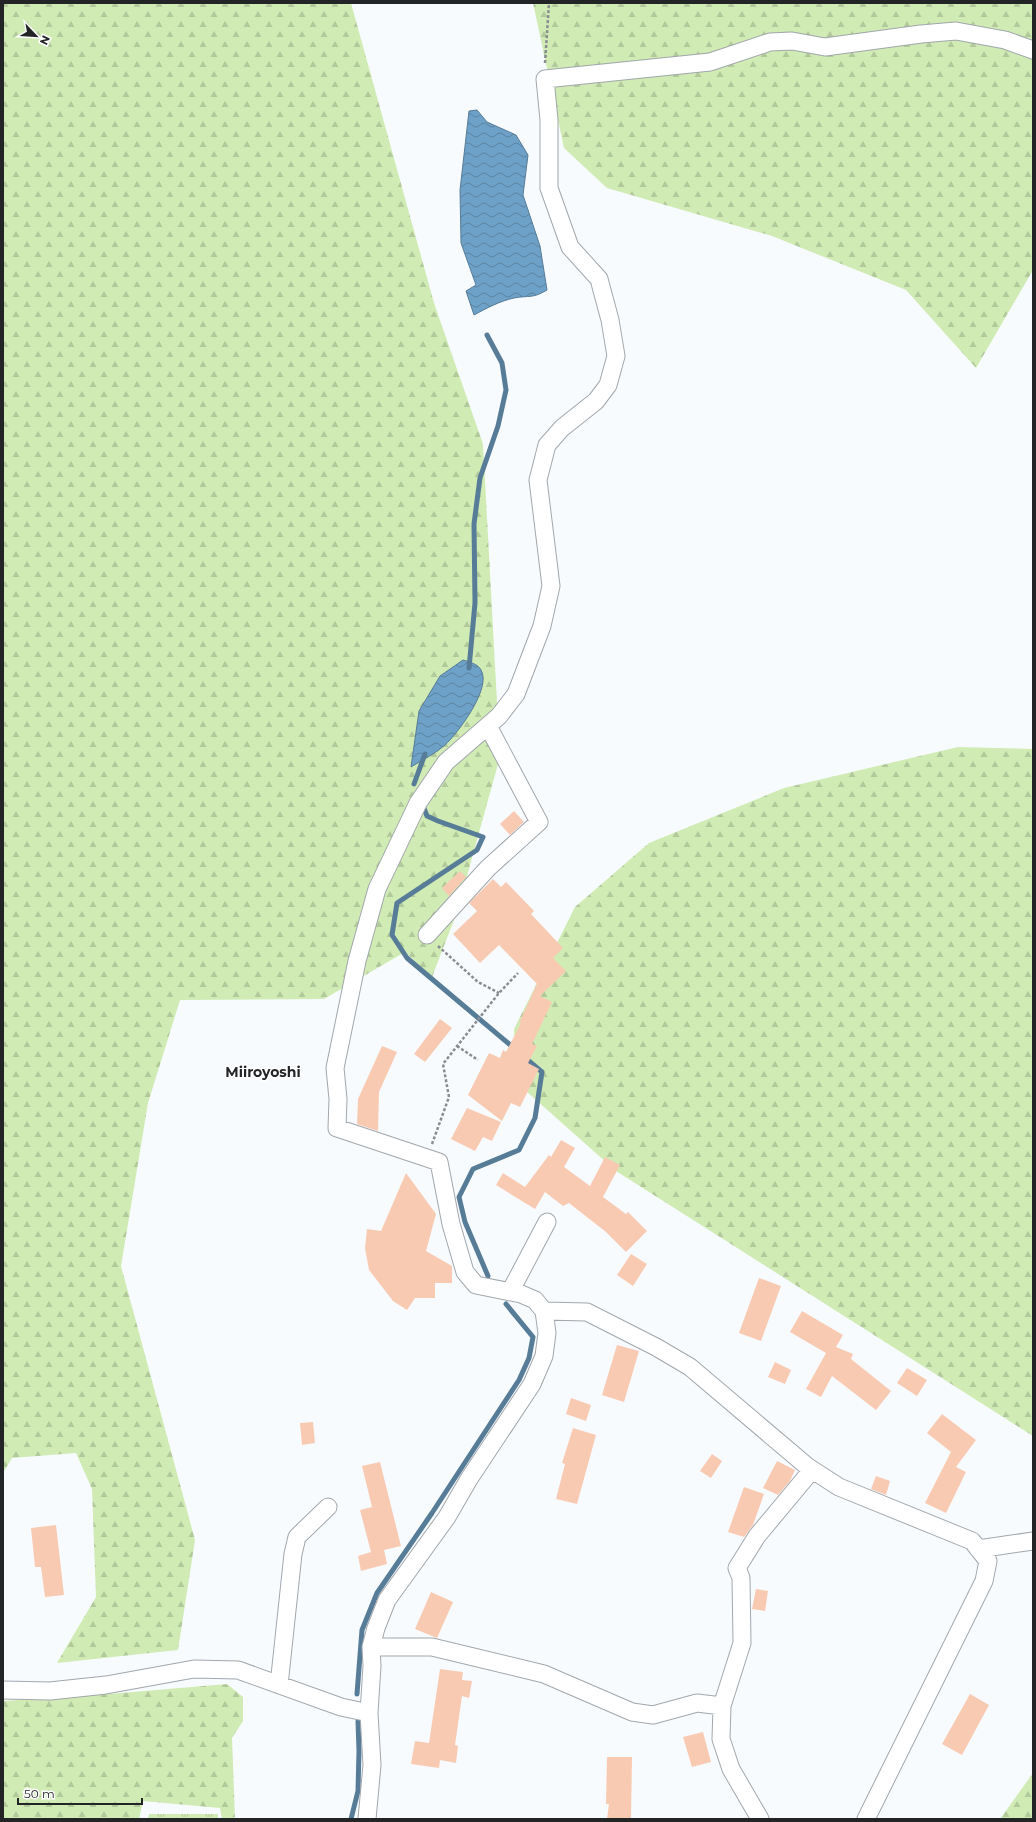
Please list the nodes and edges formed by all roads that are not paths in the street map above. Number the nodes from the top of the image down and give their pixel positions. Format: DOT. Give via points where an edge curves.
graph roads {
  1 [pos="1033,50"];
  2 [pos="488,726"];
  3 [pos="427,935"];
  4 [pos="547,1222"];
  5 [pos="510,1292"];
  6 [pos="544,1311"];
  7 [pos="812,1470"];
  8 [pos="328,1507"];
  9 [pos="1033,1541"];
  10 [pos="978,1549"];
  11 [pos="371,1647"];
  12 [pos="279,1685"];
  13 [pos="3,1690"];
  14 [pos="722,1706"];
  15 [pos="369,1713"];
  16 [pos="367,1819"];
  17 [pos="760,1819"];
  18 [pos="866,1819"];
  1 -- 2 [label="street" via="1005,40 956,31 825,47 792,41 770,42 710,62 545,79 549,188 570,247 599,280 610,320 616,356 608,385 596,402 562,428 547,445 538,480 551,586 542,626 516,694"];
  2 -- 3 [label="street" via="539,822 488,868"];
  2 -- 5 [label="street" via="446,762 418,802 377,889 357,961 336,1068 337,1128 439,1162 451,1224 465,1272 476,1285"];
  4 -- 5 [label="street"];
  5 -- 6 [label="street" via="535,1300"];
  6 -- 7 [label="street" via="587,1312 683,1363"];
  6 -- 11 [label="street" via="547,1333 544,1356 532,1384 447,1517 387,1600"];
  7 -- 10 [label="street" via="839,1487 972,1541"];
  7 -- 14 [label="street" via="757,1536 737,1568 741,1578 742,1643"];
  8 -- 12 [label="street" via="297,1537"];
  9 -- 10 [label="street"];
  10 -- 18 [label="street" via="988,1561 984,1581"];
  11 -- 14 [label="street" via="432,1647 544,1674 632,1712 653,1715 697,1703"];
  11 -- 15 [label="street"];
  12 -- 13 [label="street" via="238,1670 194,1669 106,1685 50,1690"];
  12 -- 15 [label="street" via="341,1708"];
  14 -- 17 [label="street" via="721,1739 731,1768"];
  15 -- 16 [label="street" via="372,1765"];
}
